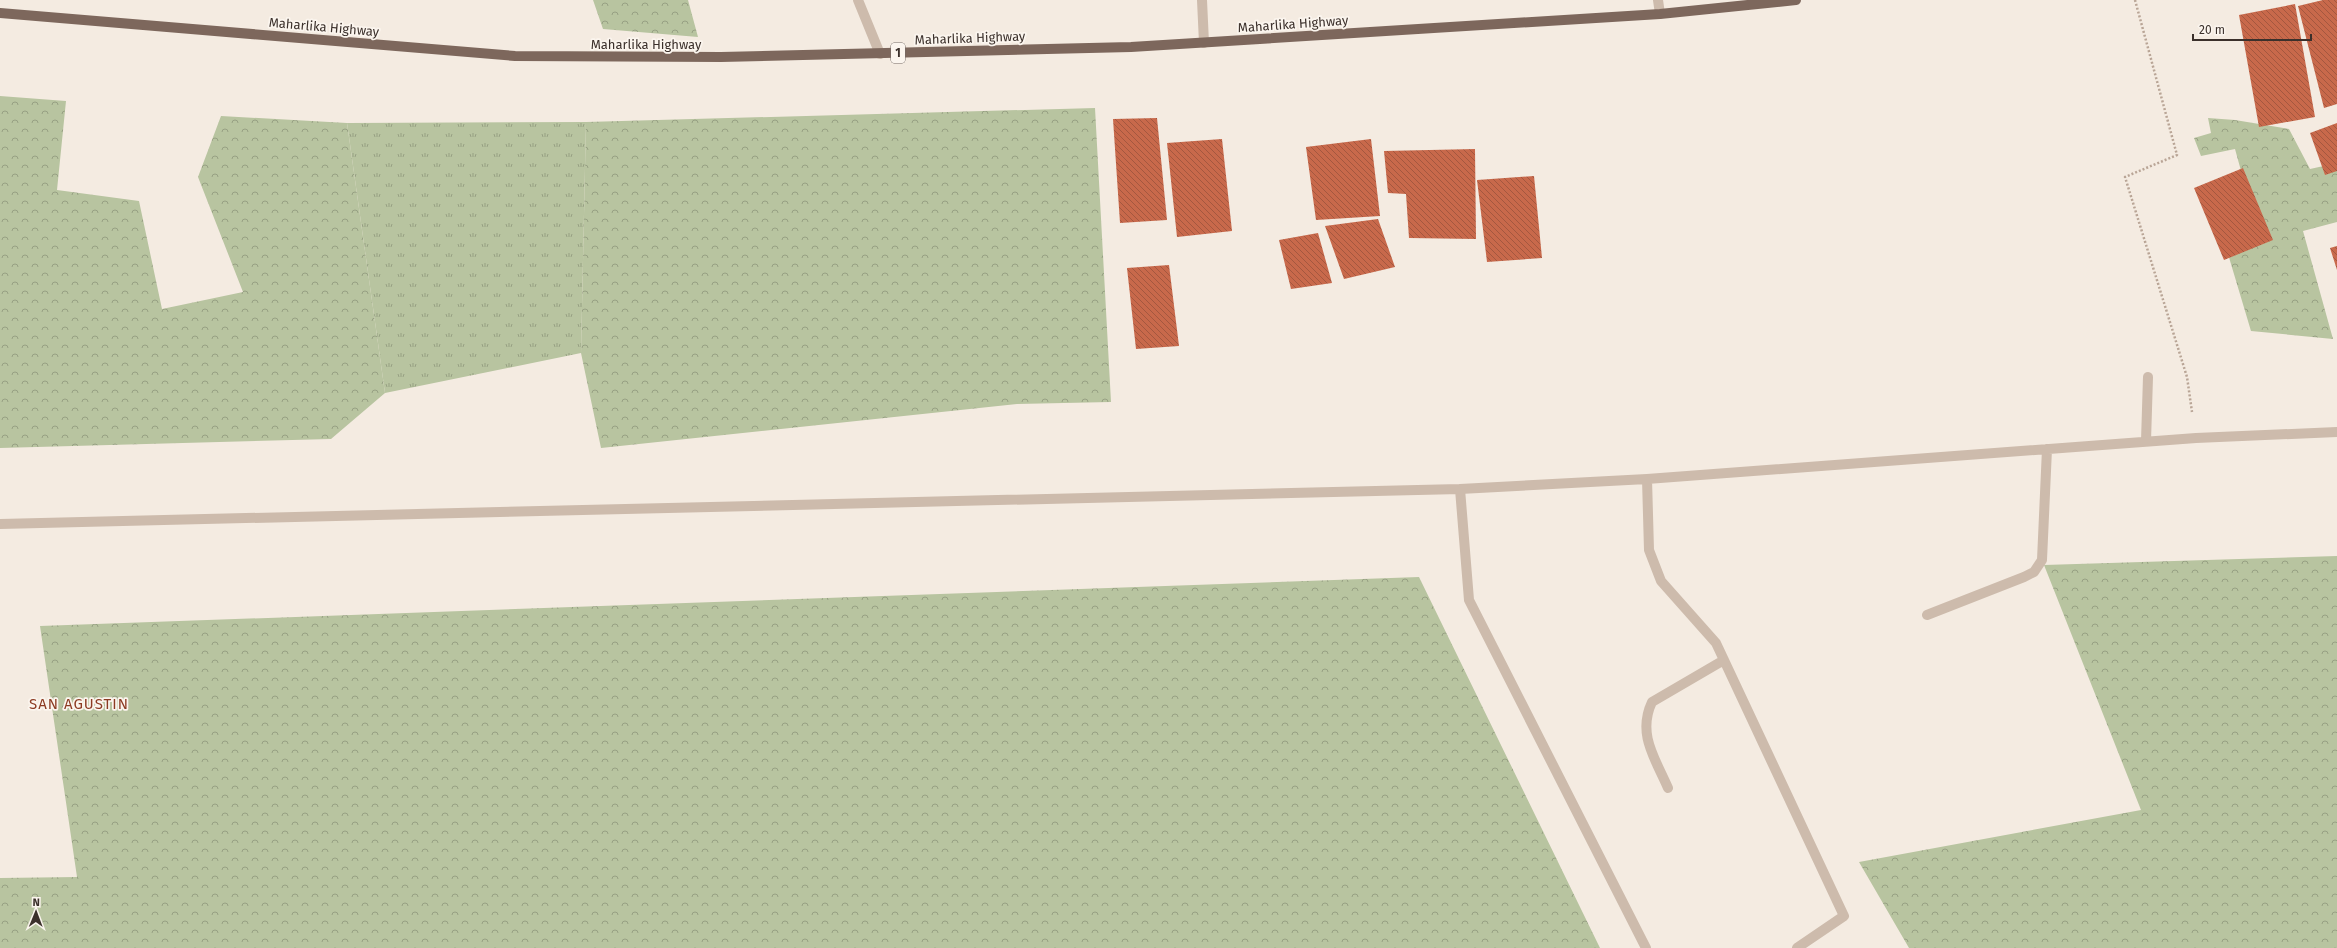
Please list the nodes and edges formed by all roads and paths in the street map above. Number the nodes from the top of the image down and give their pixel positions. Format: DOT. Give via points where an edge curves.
graph roads {
  1 [pos="858,0"];
  2 [pos="1202,0"];
  3 [pos="1658,0"];
  4 [pos="1796,0"];
  5 [pos="2135,0"];
  6 [pos="0,13"];
  7 [pos="1660,14"];
  8 [pos="1204,43"];
  9 [pos="880,54"];
  10 [pos="2148,377"];
  11 [pos="2337,432"];
  12 [pos="2196,438"];
  13 [pos="2146,441"];
  14 [pos="2047,449"];
  15 [pos="1647,479"];
  16 [pos="1460,489"];
  17 [pos="0,524"];
  18 [pos="1927,615"];
  19 [pos="1724,660"];
  20 [pos="1668,788"];
  21 [pos="1646,948"];
  22 [pos="1797,948"];
  1 -- 9 [label="street"];
  2 -- 8 [label="street"];
  3 -- 7 [label="street"];
  4 -- 7 [label="main road, Maharlika Highway / 1"];
  5 -- 12 [label="path" via="2177,155 2125,177 2187,377"];
  6 -- 9 [label="main road, Maharlika Highway / 1" via="515,56 722,57"];
  7 -- 8 [label="main road, Maharlika Highway / 1"];
  8 -- 9 [label="main road, Maharlika Highway / 1"];
  10 -- 13 [label="street"];
  11 -- 12 [label="street"];
  12 -- 13 [label="street"];
  13 -- 14 [label="street"];
  14 -- 15 [label="street"];
  14 -- 18 [label="street" via="2042,560 2034,572"];
  15 -- 16 [label="street"];
  15 -- 19 [label="street" via="1649,550 1661,581 1716,643"];
  16 -- 17 [label="street"];
  16 -- 21 [label="street" via="1469,600"];
  19 -- 20 [label="street" via="1652,702 1646,714 1646,739"];
  19 -- 22 [label="street" via="1844,916"];
}
